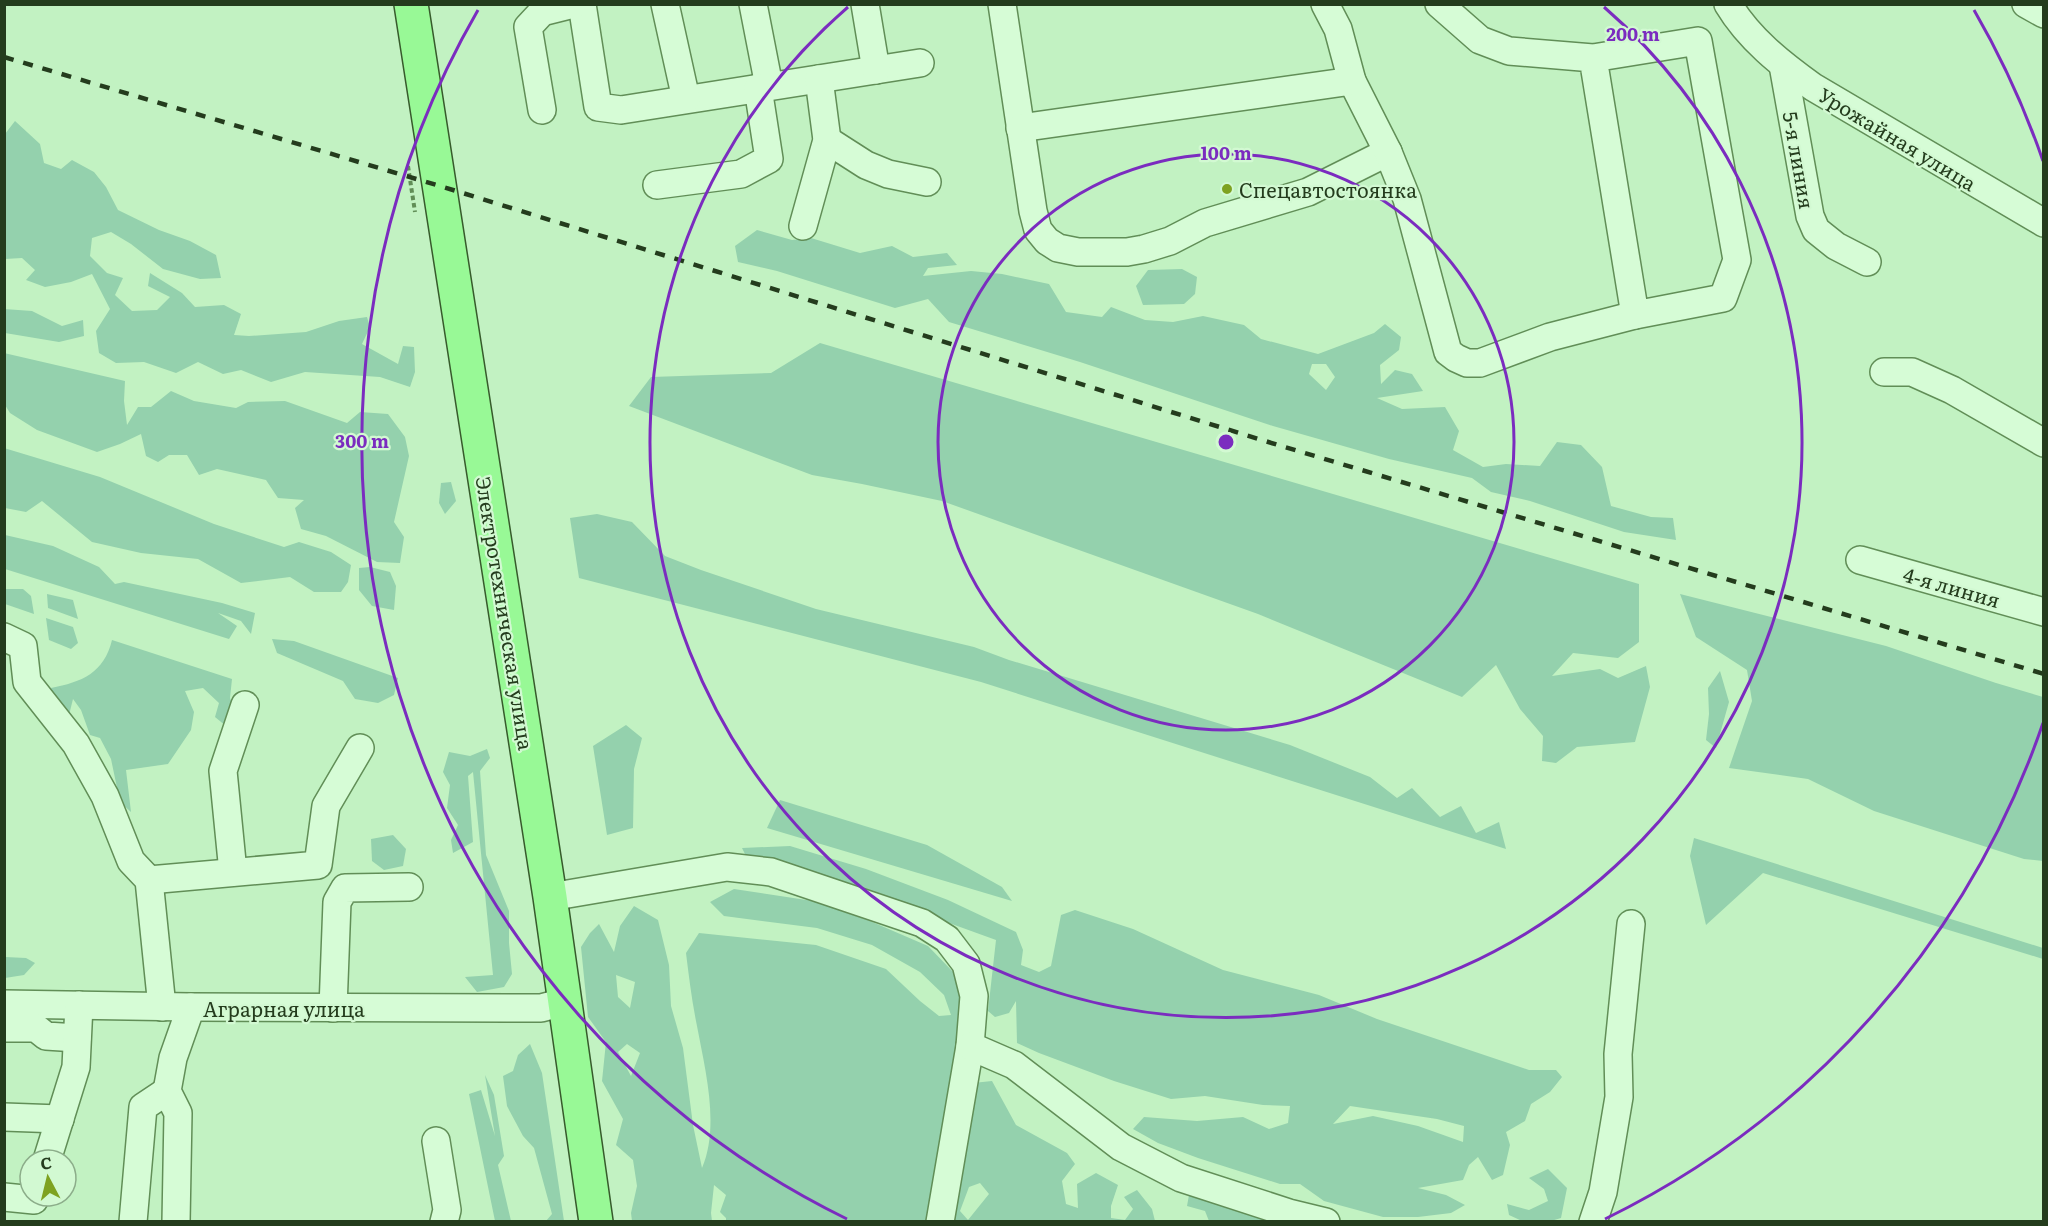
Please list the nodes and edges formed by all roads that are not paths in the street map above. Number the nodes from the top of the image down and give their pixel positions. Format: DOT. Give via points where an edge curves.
graph roads {
  1 [pos="411,4"];
  2 [pos="574,4"];
  3 [pos="582,4"];
  4 [pos="665,4"];
  5 [pos="753,4"];
  6 [pos="866,4"];
  7 [pos="1002,4"];
  8 [pos="1325,4"];
  9 [pos="1439,4"];
  10 [pos="2026,4"];
  11 [pos="1732,11"];
  12 [pos="2043,14"];
  13 [pos="1698,41"];
  14 [pos="1593,58"];
  15 [pos="920,63"];
  16 [pos="1783,65"];
  17 [pos="876,70"];
  18 [pos="819,79"];
  19 [pos="1352,81"];
  20 [pos="764,87"];
  21 [pos="686,99"];
  22 [pos="542,110"];
  23 [pos="1020,128"];
  24 [pos="826,140"];
  25 [pos="1388,152"];
  26 [pos="927,182"];
  27 [pos="657,185"];
  28 [pos="2043,223"];
  29 [pos="803,225"];
  30 [pos="1867,262"];
  31 [pos="1635,315"];
  32 [pos="1884,372"];
  33 [pos="2043,443"];
  34 [pos="1860,561"];
  35 [pos="2043,612"];
  36 [pos="4,637"];
  37 [pos="245,705"];
  38 [pos="360,748"];
  39 [pos="233,872"];
  40 [pos="149,880"];
  41 [pos="409,887"];
  42 [pos="550,897"];
  43 [pos="1631,924"];
  44 [pos="564,1002"];
  45 [pos="4,1004"];
  46 [pos="79,1005"];
  47 [pos="162,1007"];
  48 [pos="191,1007"];
  49 [pos="333,1008"];
  50 [pos="4,1028"];
  51 [pos="77,1038"];
  52 [pos="970,1046"];
  53 [pos="167,1091"];
  54 [pos="4,1117"];
  55 [pos="60,1119"];
  56 [pos="436,1141"];
  57 [pos="51,1148"];
  58 [pos="133,1221"];
  59 [pos="176,1221"];
  60 [pos="444,1221"];
  61 [pos="596,1221"];
  62 [pos="939,1221"];
  63 [pos="1326,1221"];
  64 [pos="1593,1221"];
  1 -- 42 [label="main road, Электротехническая улица"];
  2 -- 22 [label="street" via="542,12 528,27"];
  3 -- 21 [label="street" via="598,107 621,110"];
  4 -- 21 [label="street"];
  5 -- 20 [label="street"];
  6 -- 17 [label="street"];
  7 -- 23 [label="street"];
  8 -- 19 [label="street" via="1338,29"];
  9 -- 14 [label="street" via="1480,40 1509,51"];
  10 -- 12 [label="street"];
  11 -- 13 [label="street"];
  11 -- 16 [label="street, Урожайная улица"];
  13 -- 14 [label="street"];
  13 -- 31 [label="street" via="1737,260 1723,298"];
  14 -- 31 [label="street"];
  15 -- 17 [label="street"];
  16 -- 28 [label="street, Урожайная улица" via="1813,87"];
  16 -- 30 [label="street, 5-я линия" via="1810,216 1816,230"];
  17 -- 18 [label="street"];
  18 -- 20 [label="street"];
  18 -- 24 [label="street"];
  19 -- 23 [label="street"];
  19 -- 25 [label="street"];
  20 -- 21 [label="street"];
  20 -- 27 [label="street" via="769,159 741,174"];
  23 -- 25 [label="street" via="1038,230 1058,248 1078,252 1127,252 1156,246 1204,223 1308,192"];
  24 -- 26 [label="street" via="866,165"];
  24 -- 29 [label="street"];
  25 -- 31 [label="street" via="1407,199 1448,352 1456,358 1480,363 1550,337"];
  32 -- 33 [label="street" via="1912,372 1952,390"];
  34 -- 35 [label="street, 4-я линия"];
  36 -- 40 [label="street" via="23,646 27,682 76,744 105,796 131,861"];
  37 -- 39 [label="street" via="223,771"];
  38 -- 39 [label="street" via="326,806 318,865"];
  39 -- 40 [label="street"];
  40 -- 47 [label="street"];
  41 -- 49 [label="street" via="345,888 336,902"];
  42 -- 44 [label="main road, Электротехническая улица"];
  42 -- 52 [label="street" via="727,867 771,872 922,923 947,939 966,964 974,996"];
  43 -- 64 [label="street" via="1618,1054 1619,1097 1603,1192"];
  44 -- 49 [label="street, Аграрная улица" via="541,1008"];
  44 -- 61 [label="main road, Электротехническая улица"];
  45 -- 46 [label="street, Аграрная улица"];
  46 -- 47 [label="street, Аграрная улица"];
  46 -- 51 [label="street"];
  47 -- 48 [label="street, Аграрная улица"];
  48 -- 49 [label="street, Аграрная улица"];
  48 -- 53 [label="street" via="173,1058"];
  50 -- 51 [label="street" via="36,1028 46,1036"];
  51 -- 55 [label="street" via="76,1067"];
  52 -- 62 [label="street"];
  52 -- 63 [label="street" via="1014,1065 1121,1147 1181,1178"];
  53 -- 58 [label="street" via="143,1107"];
  53 -- 59 [label="street" via="178,1113"];
  54 -- 55 [label="street"];
  55 -- 57 [label="street"];
  56 -- 60 [label="street" via="447,1210"];
}
